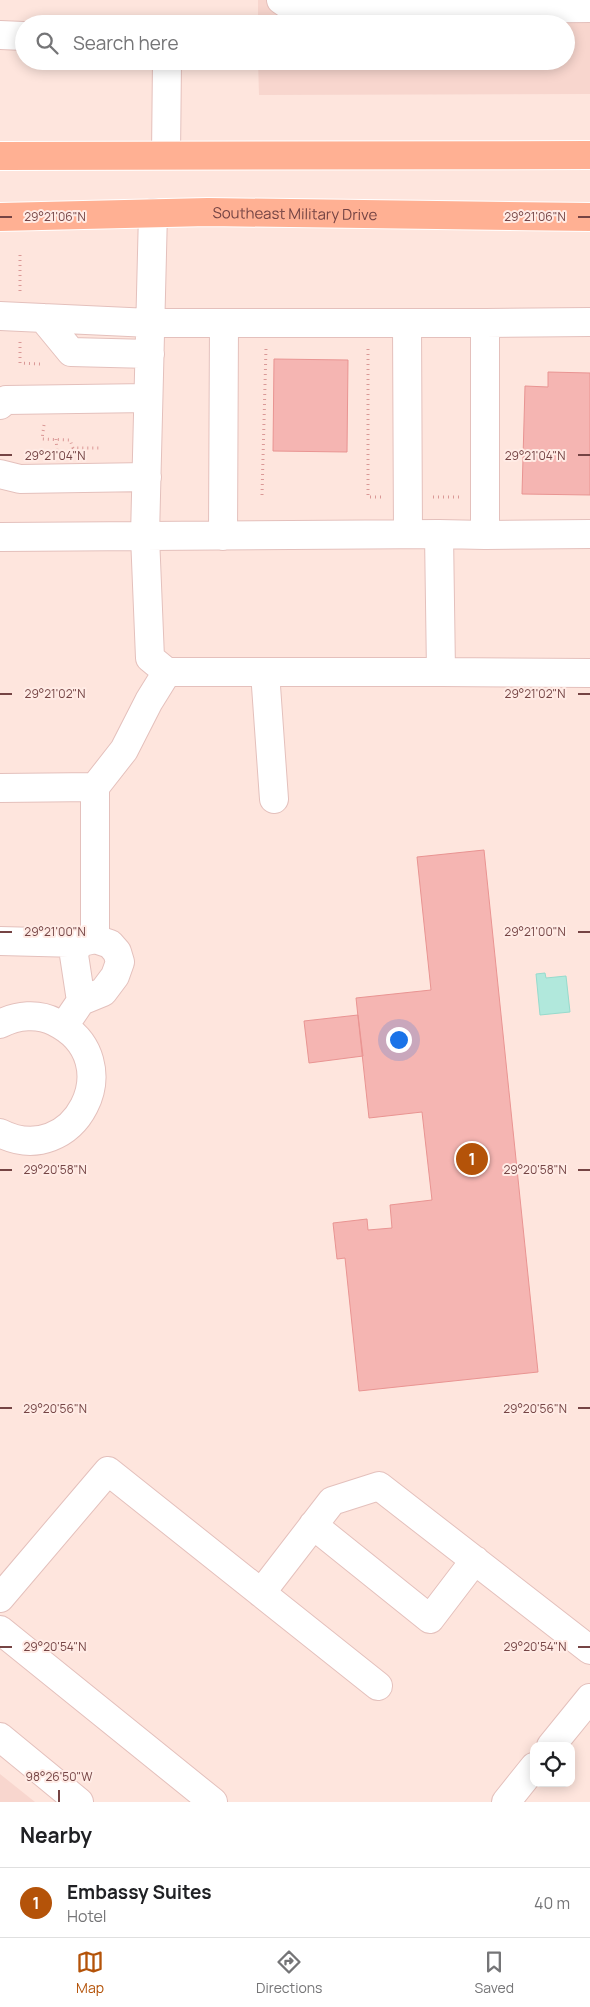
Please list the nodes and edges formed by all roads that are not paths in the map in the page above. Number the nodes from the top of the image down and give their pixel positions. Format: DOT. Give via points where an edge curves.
graph roads {
  1 [pos="281,0"];
  2 [pos="550,4"];
  3 [pos="321,5"];
  4 [pos="368,5"];
  5 [pos="590,8"];
  6 [pos="0,35"];
  7 [pos="15,36"];
  8 [pos="167,70"];
  9 [pos="590,155"];
  10 [pos="0,156"];
  11 [pos="166,156"];
  12 [pos="153,213"];
  13 [pos="0,217"];
  14 [pos="590,217"];
  15 [pos="0,316"];
  16 [pos="43,318"];
  17 [pos="590,322"];
  18 [pos="150,323"];
  19 [pos="224,323"];
  20 [pos="407,323"];
  21 [pos="485,323"];
  22 [pos="150,354"];
  23 [pos="148,398"];
  24 [pos="0,404"];
  25 [pos="0,474"];
  26 [pos="147,477"];
  27 [pos="408,534"];
  28 [pos="439,534"];
  29 [pos="590,534"];
  30 [pos="485,535"];
  31 [pos="145,536"];
  32 [pos="223,536"];
  33 [pos="0,537"];
  34 [pos="167,672"];
  35 [pos="265,672"];
  36 [pos="441,672"];
  37 [pos="590,673"];
  38 [pos="96,787"];
  39 [pos="0,788"];
  40 [pos="274,799"];
  41 [pos="0,941"];
  42 [pos="86,941"];
  43 [pos="81,1001"];
  44 [pos="0,1024"];
  45 [pos="64,1026"];
  46 [pos="0,1134"];
  47 [pos="313,1526"];
  48 [pos="475,1560"];
  49 [pos="261,1593"];
  50 [pos="0,1598"];
  51 [pos="0,1630"];
  52 [pos="590,1650"];
  53 [pos="378,1686"];
  54 [pos="590,1698"];
  55 [pos="0,1737"];
  56 [pos="554,1742"];
  57 [pos="79,1802"];
  58 [pos="213,1802"];
  1 -- 3 [label="street" via="296,10"];
  2 -- 4 [label="street"];
  2 -- 5 [label="street"];
  3 -- 4 [label="street"];
  6 -- 7 [label="street"];
  8 -- 11 [label="street"];
  9 -- 11 [label="main road"];
  10 -- 11 [label="main road"];
  12 -- 13 [label="main road, Southeast Military Drive"];
  12 -- 14 [label="main road, Southeast Military Drive"];
  12 -- 18 [label="street"];
  15 -- 16 [label="street"];
  16 -- 18 [label="street"];
  16 -- 22 [label="street" via="71,352"];
  17 -- 21 [label="street"];
  18 -- 19 [label="street"];
  18 -- 22 [label="street"];
  19 -- 20 [label="street"];
  19 -- 32 [label="street"];
  20 -- 21 [label="street"];
  20 -- 27 [label="street"];
  21 -- 30 [label="street"];
  22 -- 23 [label="street"];
  23 -- 24 [label="street" via="6,400"];
  23 -- 26 [label="street"];
  25 -- 26 [label="street" via="20,479"];
  26 -- 31 [label="street"];
  27 -- 28 [label="street"];
  27 -- 32 [label="street"];
  28 -- 30 [label="street"];
  28 -- 36 [label="street"];
  29 -- 30 [label="street"];
  31 -- 32 [label="street"];
  31 -- 33 [label="street"];
  31 -- 34 [label="street" via="150,658"];
  34 -- 35 [label="street"];
  34 -- 38 [label="street" via="124,750"];
  35 -- 36 [label="street"];
  35 -- 40 [label="street"];
  36 -- 37 [label="street"];
  38 -- 39 [label="street"];
  38 -- 42 [label="street"];
  41 -- 42 [label="street"];
  42 -- 43 [label="street" via="74,955"];
  42 -- 43 [label="street" via="110,944 120,962 115,976 103,992"];
  43 -- 45 [label="street"];
  44 -- 45 [label="street" via="21,1016 36,1016"];
  45 -- 46 [label="street" via="85,1048 90,1062 91,1092 86,1106 66,1129 53,1136 23,1141"];
  47 -- 48 [label="street" via="332,1501 379,1486"];
  47 -- 48 [label="street" via="430,1619"];
  47 -- 49 [label="street"];
  48 -- 52 [label="street"];
  49 -- 50 [label="street" via="108,1471"];
  49 -- 53 [label="street"];
  51 -- 58 [label="street"];
  54 -- 56 [label="street"];
  55 -- 57 [label="street"];
}
